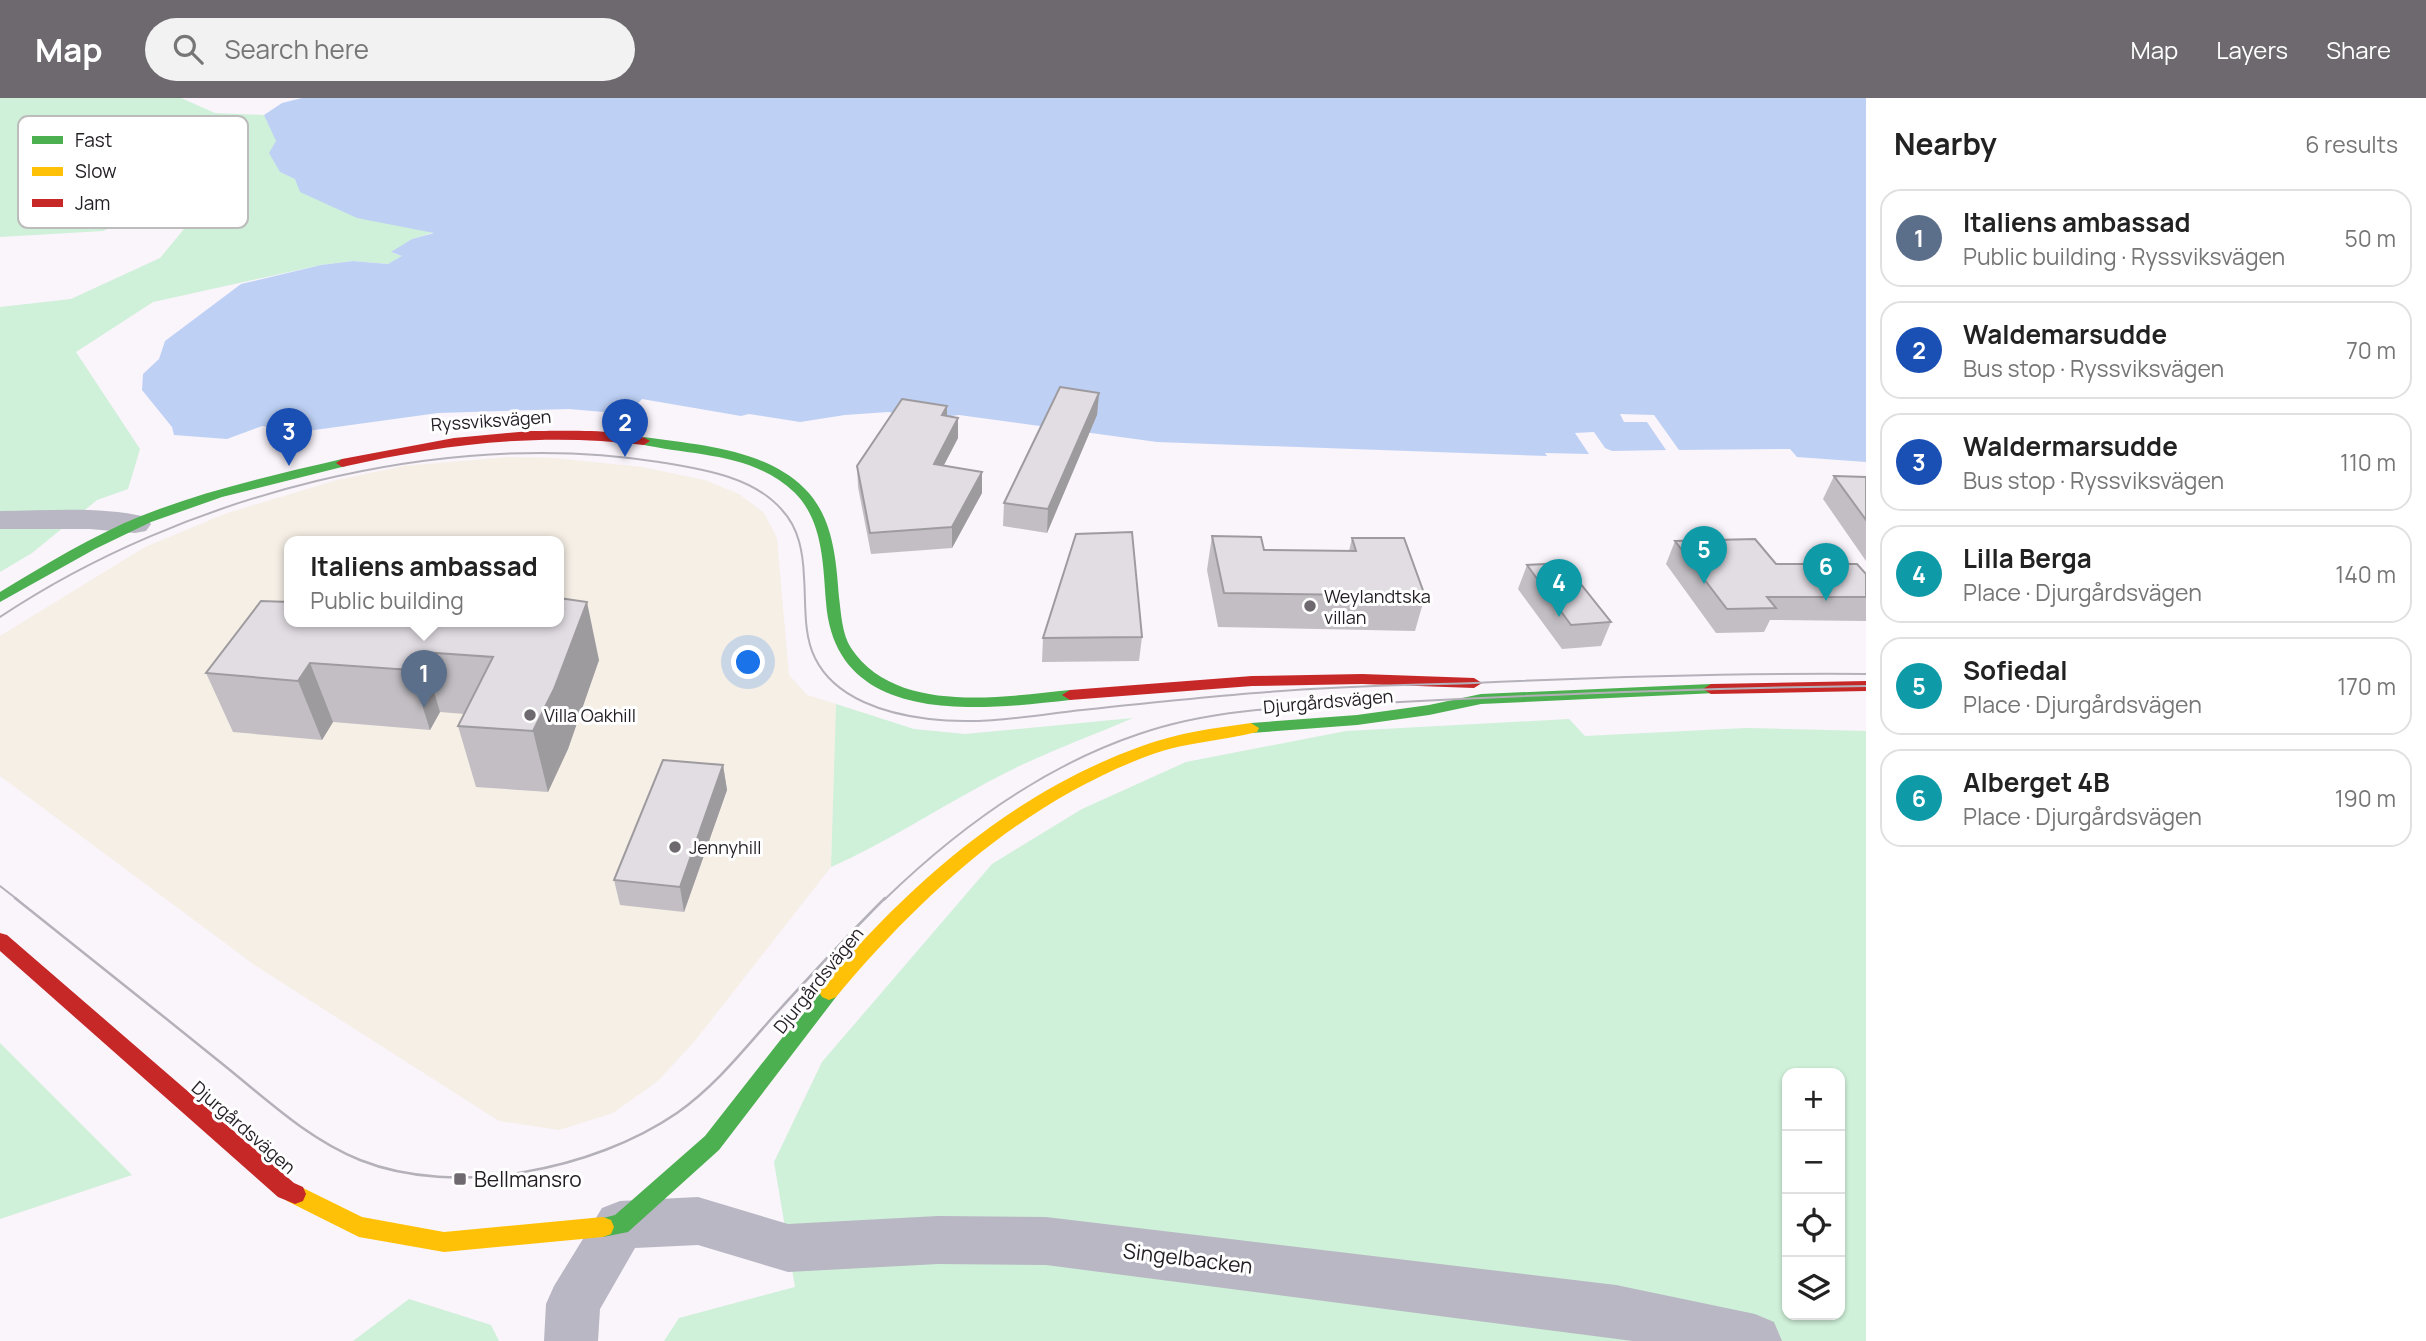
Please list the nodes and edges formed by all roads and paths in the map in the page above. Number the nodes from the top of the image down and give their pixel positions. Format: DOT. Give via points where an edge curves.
graph roads {
  1 [pos="0,520"];
  2 [pos="135,524"];
  3 [pos="0,598"];
  4 [pos="1866,674"];
  5 [pos="865,676"];
  6 [pos="1866,687"];
  7 [pos="0,940"];
  8 [pos="620,1225"];
  9 [pos="571,1341"];
  10 [pos="1755,1341"];
  1 -- 2 [label="street"];
  2 -- 3 [label="street, Ryssviksvägen"];
  2 -- 5 [label="street, Ryssviksvägen" via="349,459 424,444 512,435 575,435 683,447 767,467 787,479 815,508 829,544 832,617 841,647"];
  4 -- 5 [label="street, Djurgårdsvägen" via="1714,673 1434,685 1376,679 1274,680 962,702 920,697"];
  6 -- 8 [label="street, Djurgårdsvägen" via="1480,699 1357,720 1201,735 1146,750 1089,775 976,845 864,948 712,1143"];
  7 -- 8 [label="street, Djurgårdsvägen" via="286,1190 359,1227 444,1242"];
  8 -- 9 [label="street" via="573,1304"];
  8 -- 10 [label="street, Singelbacken" via="698,1221 789,1248 938,1240 1045,1241 1616,1311"];
}
